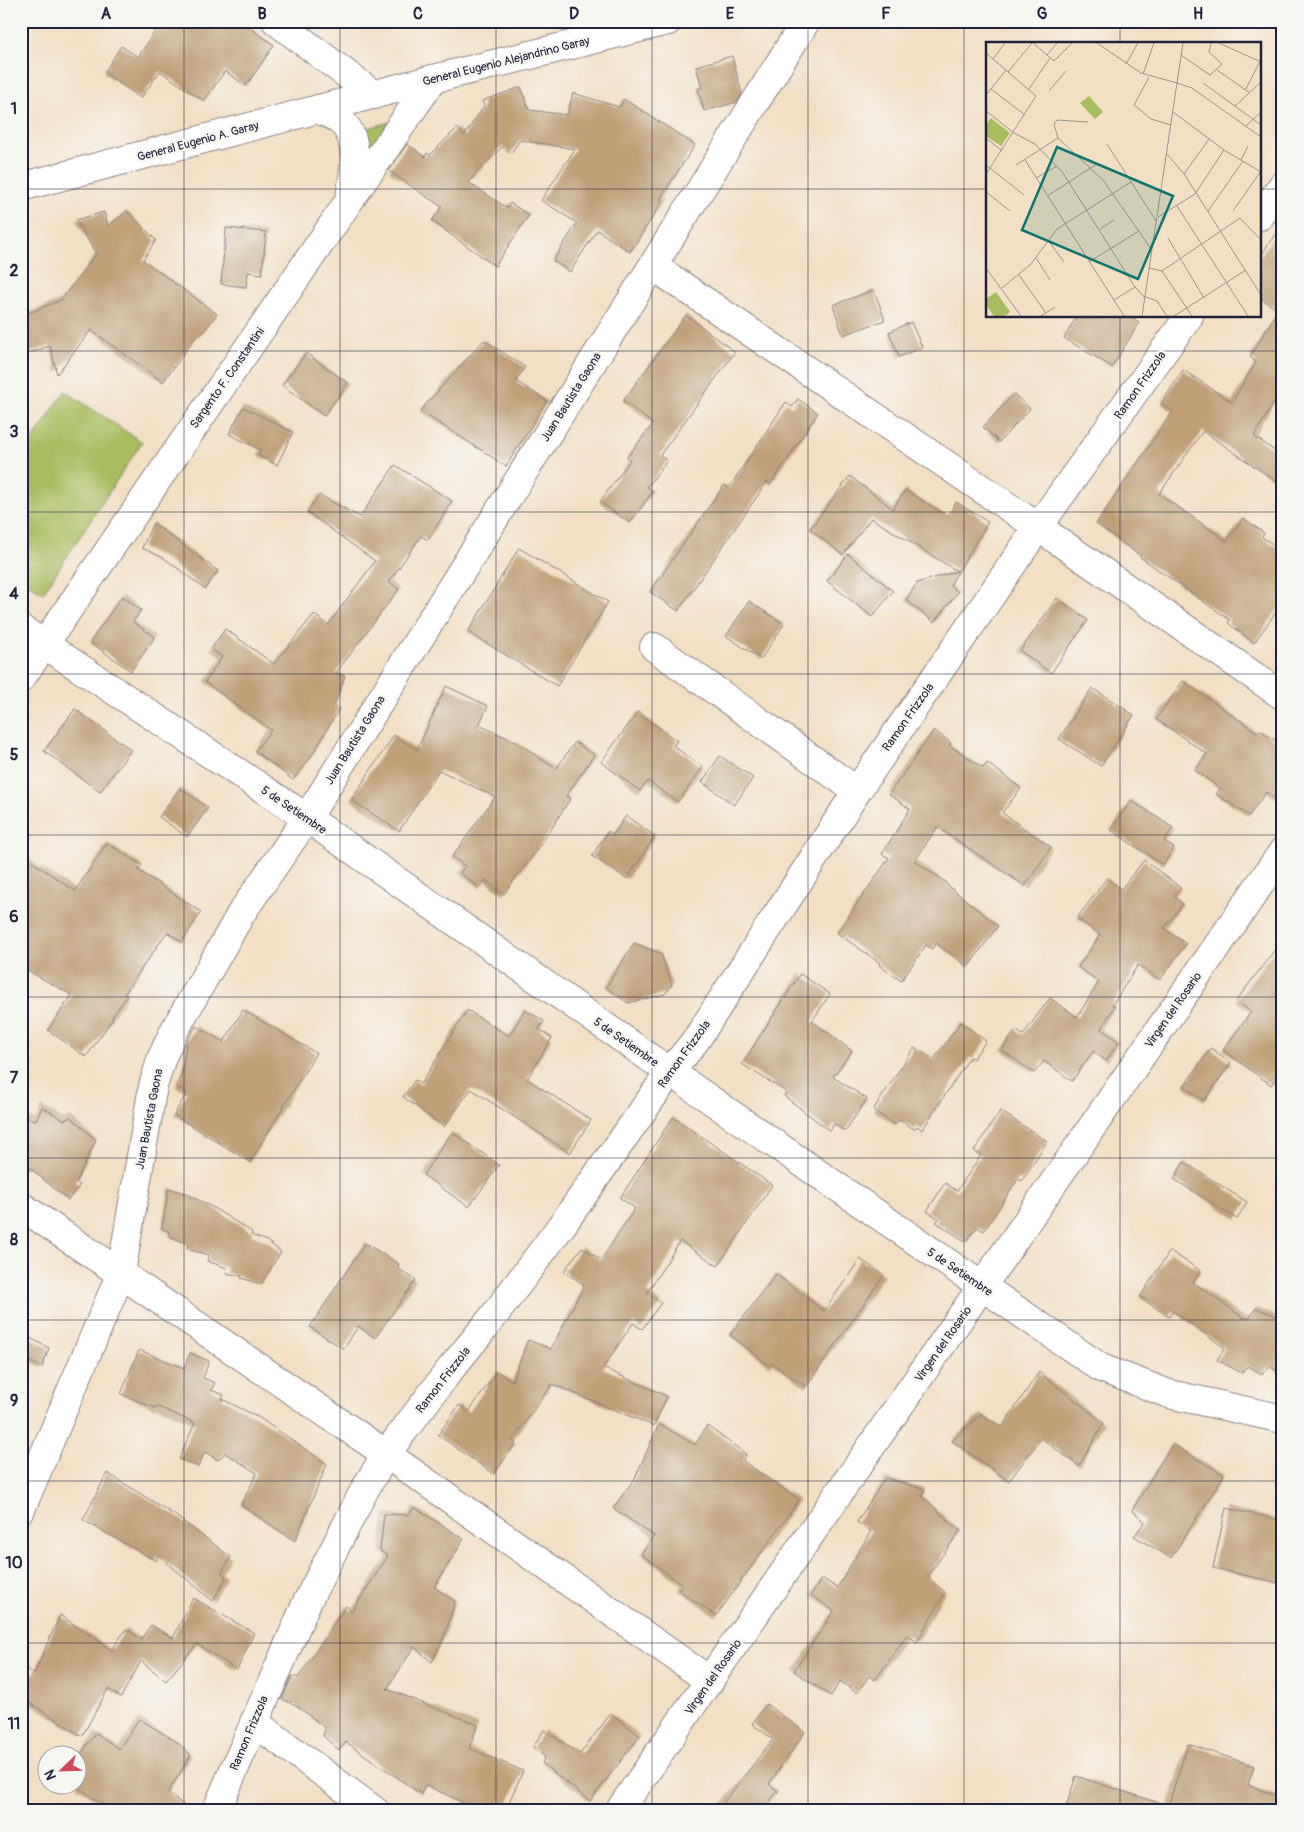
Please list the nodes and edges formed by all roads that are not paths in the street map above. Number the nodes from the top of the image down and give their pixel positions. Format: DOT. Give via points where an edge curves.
graph roads {
  1 [pos="276,21"];
  2 [pos="668,21"];
  3 [pos="806,21"];
  4 [pos="433,79"];
  5 [pos="374,95"];
  6 [pos="318,109"];
  7 [pos="1283,185"];
  8 [pos="21,187"];
  9 [pos="349,201"];
  10 [pos="1262,213"];
  11 [pos="654,266"];
  12 [pos="1188,318"];
  13 [pos="1038,527"];
  14 [pos="21,628"];
  15 [pos="45,644"];
  16 [pos="654,647"];
  17 [pos="21,678"];
  18 [pos="1283,696"];
  19 [pos="857,791"];
  20 [pos="306,818"];
  21 [pos="1283,851"];
  22 [pos="670,1072"];
  23 [pos="21,1206"];
  24 [pos="121,1273"];
  25 [pos="982,1287"];
  26 [pos="1283,1419"];
  27 [pos="386,1454"];
  28 [pos="21,1509"];
  29 [pos="710,1681"];
  30 [pos="254,1722"];
  31 [pos="216,1811"];
  32 [pos="375,1811"];
  33 [pos="619,1811"];
  1 -- 5 [label="street"];
  2 -- 4 [label="street, General Eugenio Alejandrino Garay"];
  3 -- 11 [label="street, Juan Bautista Gaona"];
  4 -- 5 [label="street, General Eugenio Alejandrino Garay"];
  4 -- 9 [label="street, Sargento F. Constantini"];
  5 -- 6 [label="street, General Eugenio A. Garay"];
  6 -- 8 [label="street, General Eugenio A. Garay"];
  6 -- 9 [label="street" via="341,121 349,131 354,149"];
  7 -- 10 [label="street"];
  9 -- 15 [label="street, Sargento F. Constantini"];
  11 -- 13 [label="street"];
  11 -- 20 [label="street, Juan Bautista Gaona"];
  12 -- 13 [label="street, Ramon Frizzola"];
  13 -- 18 [label="street"];
  13 -- 19 [label="street, Ramon Frizzola"];
  14 -- 15 [label="street, 5 de Setiembre"];
  15 -- 17 [label="street, Sargento F. Constantini"];
  15 -- 20 [label="street, 5 de Setiembre"];
  16 -- 19 [label="street"];
  19 -- 22 [label="street, Ramon Frizzola" via="696,1040"];
  20 -- 22 [label="street, 5 de Setiembre"];
  20 -- 24 [label="street, Juan Bautista Gaona" via="242,912 162,1057 153,1086"];
  21 -- 25 [label="street, Virgen del Rosario"];
  22 -- 25 [label="street, 5 de Setiembre"];
  22 -- 27 [label="street, Ramon Frizzola" via="494,1317"];
  23 -- 24 [label="street"];
  24 -- 27 [label="street"];
  24 -- 28 [label="street, Juan Bautista Gaona"];
  25 -- 26 [label="street, 5 de Setiembre" via="1102,1368 1169,1394"];
  25 -- 29 [label="street, Virgen del Rosario"];
  27 -- 29 [label="street"];
  27 -- 30 [label="street, Ramon Frizzola" via="307,1602"];
  29 -- 33 [label="street, Virgen del Rosario"];
  30 -- 31 [label="street, Ramon Frizzola"];
  30 -- 32 [label="street"];
}
